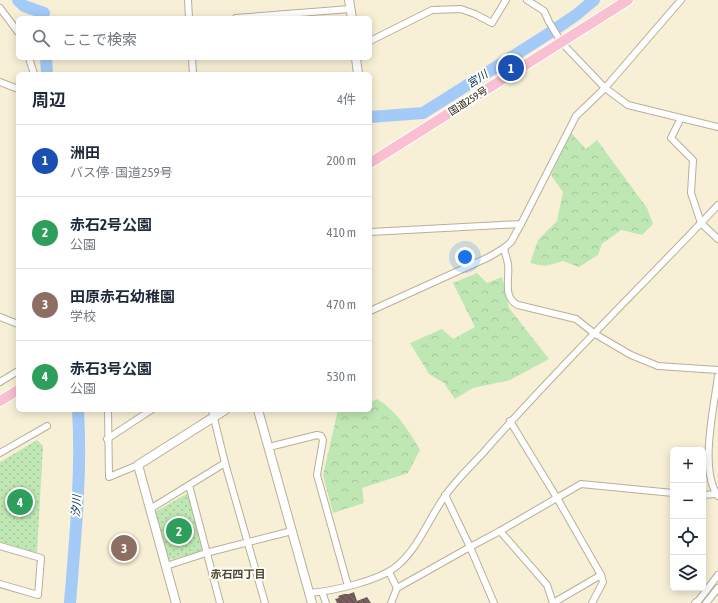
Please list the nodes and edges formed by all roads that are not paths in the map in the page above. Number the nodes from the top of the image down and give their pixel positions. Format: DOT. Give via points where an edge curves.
graph roads {
  1 [pos="188,0"];
  2 [pos="349,0"];
  3 [pos="506,0"];
  4 [pos="527,0"];
  5 [pos="628,0"];
  6 [pos="681,0"];
  7 [pos="0,8"];
  8 [pos="350,9"];
  9 [pos="189,16"];
  10 [pos="261,16"];
  11 [pos="352,16"];
  12 [pos="16,29"];
  13 [pos="559,38"];
  14 [pos="372,40"];
  15 [pos="30,60"];
  16 [pos="192,60"];
  17 [pos="356,60"];
  18 [pos="33,72"];
  19 [pos="193,72"];
  20 [pos="358,72"];
  21 [pos="0,82"];
  22 [pos="16,88"];
  23 [pos="605,88"];
  24 [pos="681,118"];
  25 [pos="718,128"];
  26 [pos="372,162"];
  27 [pos="718,205"];
  28 [pos="521,224"];
  29 [pos="701,224"];
  30 [pos="372,232"];
  31 [pos="718,239"];
  32 [pos="504,248"];
  33 [pos="372,310"];
  34 [pos="0,317"];
  35 [pos="16,323"];
  36 [pos="595,334"];
  37 [pos="718,370"];
  38 [pos="16,372"];
  39 [pos="718,376"];
  40 [pos="0,382"];
  41 [pos="16,391"];
  42 [pos="0,401"];
  43 [pos="108,412"];
  44 [pos="148,412"];
  45 [pos="259,412"];
  46 [pos="213,413"];
  47 [pos="510,421"];
  48 [pos="46,426"];
  49 [pos="107,439"];
  50 [pos="269,447"];
  51 [pos="0,454"];
  52 [pos="225,463"];
  53 [pos="138,465"];
  54 [pos="189,485"];
  55 [pos="670,493"];
  56 [pos="445,495"];
  57 [pos="717,495"];
  58 [pos="706,496"];
  59 [pos="557,498"];
  60 [pos="150,509"];
  61 [pos="292,531"];
  62 [pos="500,532"];
  63 [pos="249,543"];
  64 [pos="0,546"];
  65 [pos="470,547"];
  66 [pos="206,553"];
  67 [pos="166,566"];
  68 [pos="389,572"];
  69 [pos="600,575"];
  70 [pos="718,575"];
  71 [pos="0,584"];
  72 [pos="348,586"];
  73 [pos="397,588"];
  74 [pos="718,588"];
  75 [pos="322,592"];
  76 [pos="309,594"];
  77 [pos="176,603"];
  78 [pos="220,603"];
  79 [pos="265,603"];
  80 [pos="312,603"];
  81 [pos="326,603"];
  82 [pos="392,603"];
  83 [pos="494,603"];
  84 [pos="553,603"];
  85 [pos="592,603"];
  86 [pos="695,603"];
  87 [pos="706,603"];
  1 -- 9 [label="street"];
  2 -- 8 [label="street"];
  3 -- 14 [label="street" via="492,23 461,9 432,10"];
  4 -- 13 [label="street" via="544,11"];
  5 -- 13 [label="highway, 国道259号"];
  6 -- 23 [label="street"];
  7 -- 12 [label="street"];
  8 -- 10 [label="street"];
  8 -- 11 [label="street"];
  13 -- 23 [label="street"];
  13 -- 26 [label="highway, 国道259号"];
  15 -- 18 [label="street"];
  16 -- 19 [label="street"];
  17 -- 20 [label="street"];
  21 -- 22 [label="street"];
  23 -- 24 [label="street" via="628,105"];
  23 -- 28 [label="street" via="576,116"];
  24 -- 25 [label="street"];
  24 -- 29 [label="street" via="671,138 693,160 691,193"];
  27 -- 29 [label="street"];
  28 -- 30 [label="street"];
  28 -- 32 [label="street" via="511,242"];
  29 -- 31 [label="street"];
  29 -- 36 [label="street"];
  32 -- 33 [label="street"];
  32 -- 36 [label="street" via="508,264 508,294 512,302 576,319"];
  34 -- 35 [label="street"];
  36 -- 37 [label="street" via="658,366"];
  36 -- 47 [label="street"];
  38 -- 40 [label="street"];
  39 -- 57 [label="street" via="709,446 709,473"];
  41 -- 42 [label="highway"];
  43 -- 49 [label="street"];
  44 -- 49 [label="street"];
  45 -- 50 [label="street"];
  46 -- 52 [label="street"];
  46 -- 53 [label="street"];
  47 -- 56 [label="street"];
  47 -- 59 [label="street"];
  48 -- 51 [label="street"];
  49 -- 53 [label="street" via="109,477"];
  50 -- 61 [label="street"];
  50 -- 72 [label="street" via="317,434 321,436 323,440 317,475"];
  52 -- 54 [label="street"];
  52 -- 63 [label="street"];
  53 -- 60 [label="street"];
  54 -- 60 [label="street"];
  54 -- 66 [label="street"];
  55 -- 59 [label="street" via="581,484"];
  56 -- 65 [label="street"];
  56 -- 68 [label="street" via="412,548"];
  57 -- 58 [label="street"];
  59 -- 62 [label="street"];
  59 -- 69 [label="street"];
  60 -- 67 [label="street"];
  61 -- 63 [label="street"];
  61 -- 76 [label="street"];
  62 -- 65 [label="street"];
  62 -- 84 [label="street" via="547,584"];
  63 -- 66 [label="street"];
  63 -- 79 [label="street"];
  64 -- 71 [label="street" via="40,558 38,595"];
  65 -- 73 [label="street"];
  65 -- 83 [label="street"];
  66 -- 67 [label="street"];
  66 -- 78 [label="street"];
  67 -- 77 [label="street"];
  68 -- 72 [label="street"];
  68 -- 73 [label="street"];
  69 -- 84 [label="street"];
  69 -- 85 [label="street" via="603,582"];
  70 -- 86 [label="street"];
  72 -- 75 [label="street"];
  73 -- 82 [label="street"];
  74 -- 87 [label="street"];
  75 -- 76 [label="street"];
  75 -- 81 [label="street"];
  76 -- 80 [label="street"];
}
